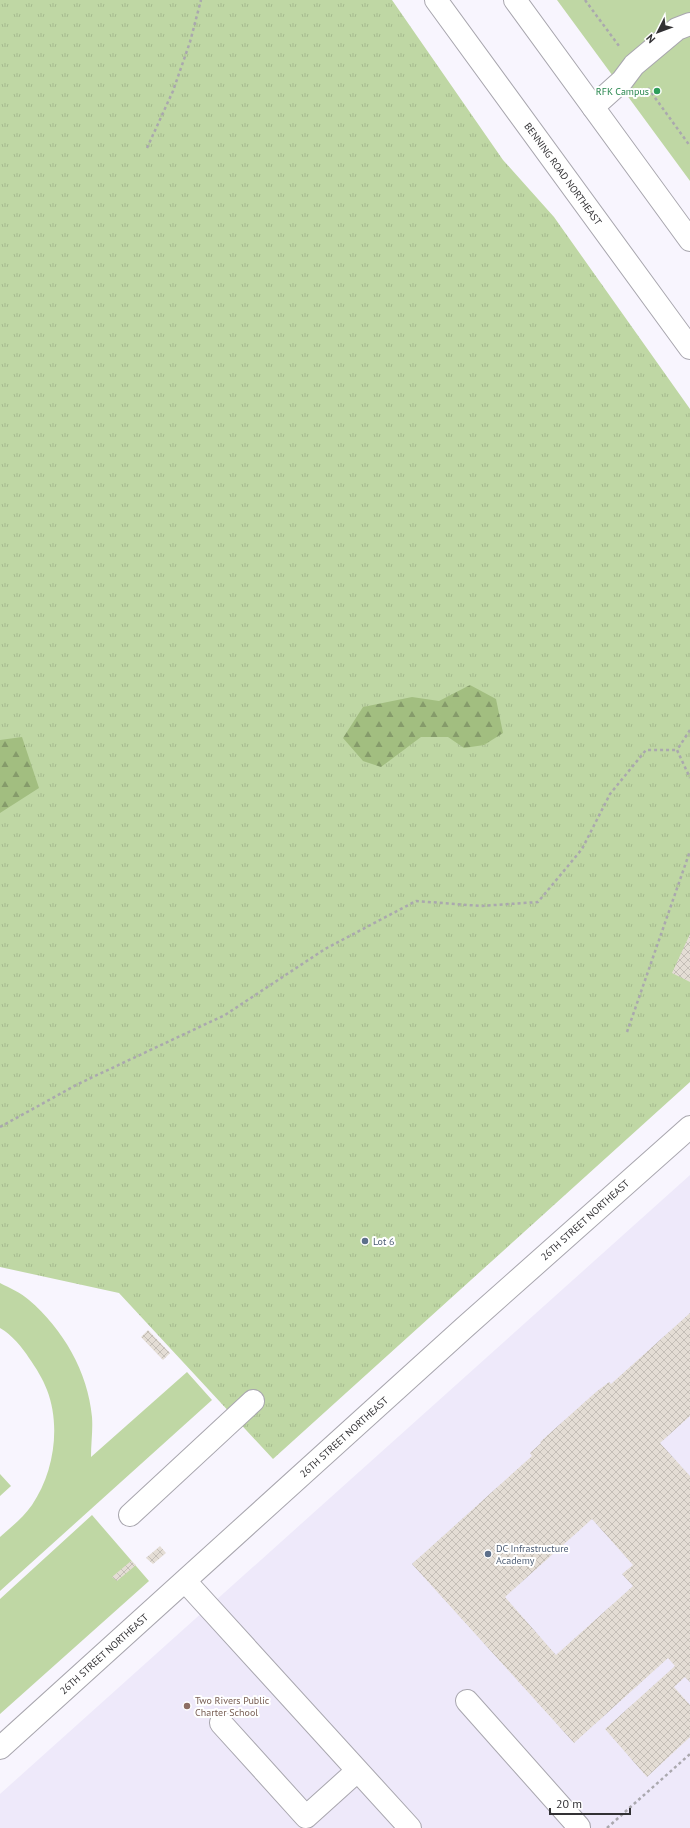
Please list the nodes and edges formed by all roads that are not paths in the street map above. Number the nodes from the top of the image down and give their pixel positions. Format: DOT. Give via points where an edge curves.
graph roads {
  1 [pos="436,0"];
  2 [pos="515,0"];
  3 [pos="690,24"];
  4 [pos="593,106"];
  5 [pos="690,240"];
  6 [pos="690,348"];
  7 [pos="690,1127"];
  8 [pos="253,1401"];
  9 [pos="130,1515"];
  10 [pos="185,1581"];
  11 [pos="467,1701"];
  12 [pos="221,1723"];
  13 [pos="0,1748"];
  14 [pos="357,1771"];
  15 [pos="410,1828"];
  16 [pos="578,1828"];
  1 -- 6 [label="street, BENNING ROAD NORTHEAST"];
  2 -- 4 [label="street"];
  3 -- 4 [label="street" via="677,29 634,65 622,81"];
  4 -- 5 [label="street"];
  7 -- 10 [label="street, 26TH STREET NORTHEAST"];
  8 -- 9 [label="street"];
  10 -- 13 [label="street, 26TH STREET NORTHEAST"];
  10 -- 14 [label="street"];
  11 -- 16 [label="street"];
  12 -- 14 [label="street" via="306,1817"];
  14 -- 15 [label="street"];
}
